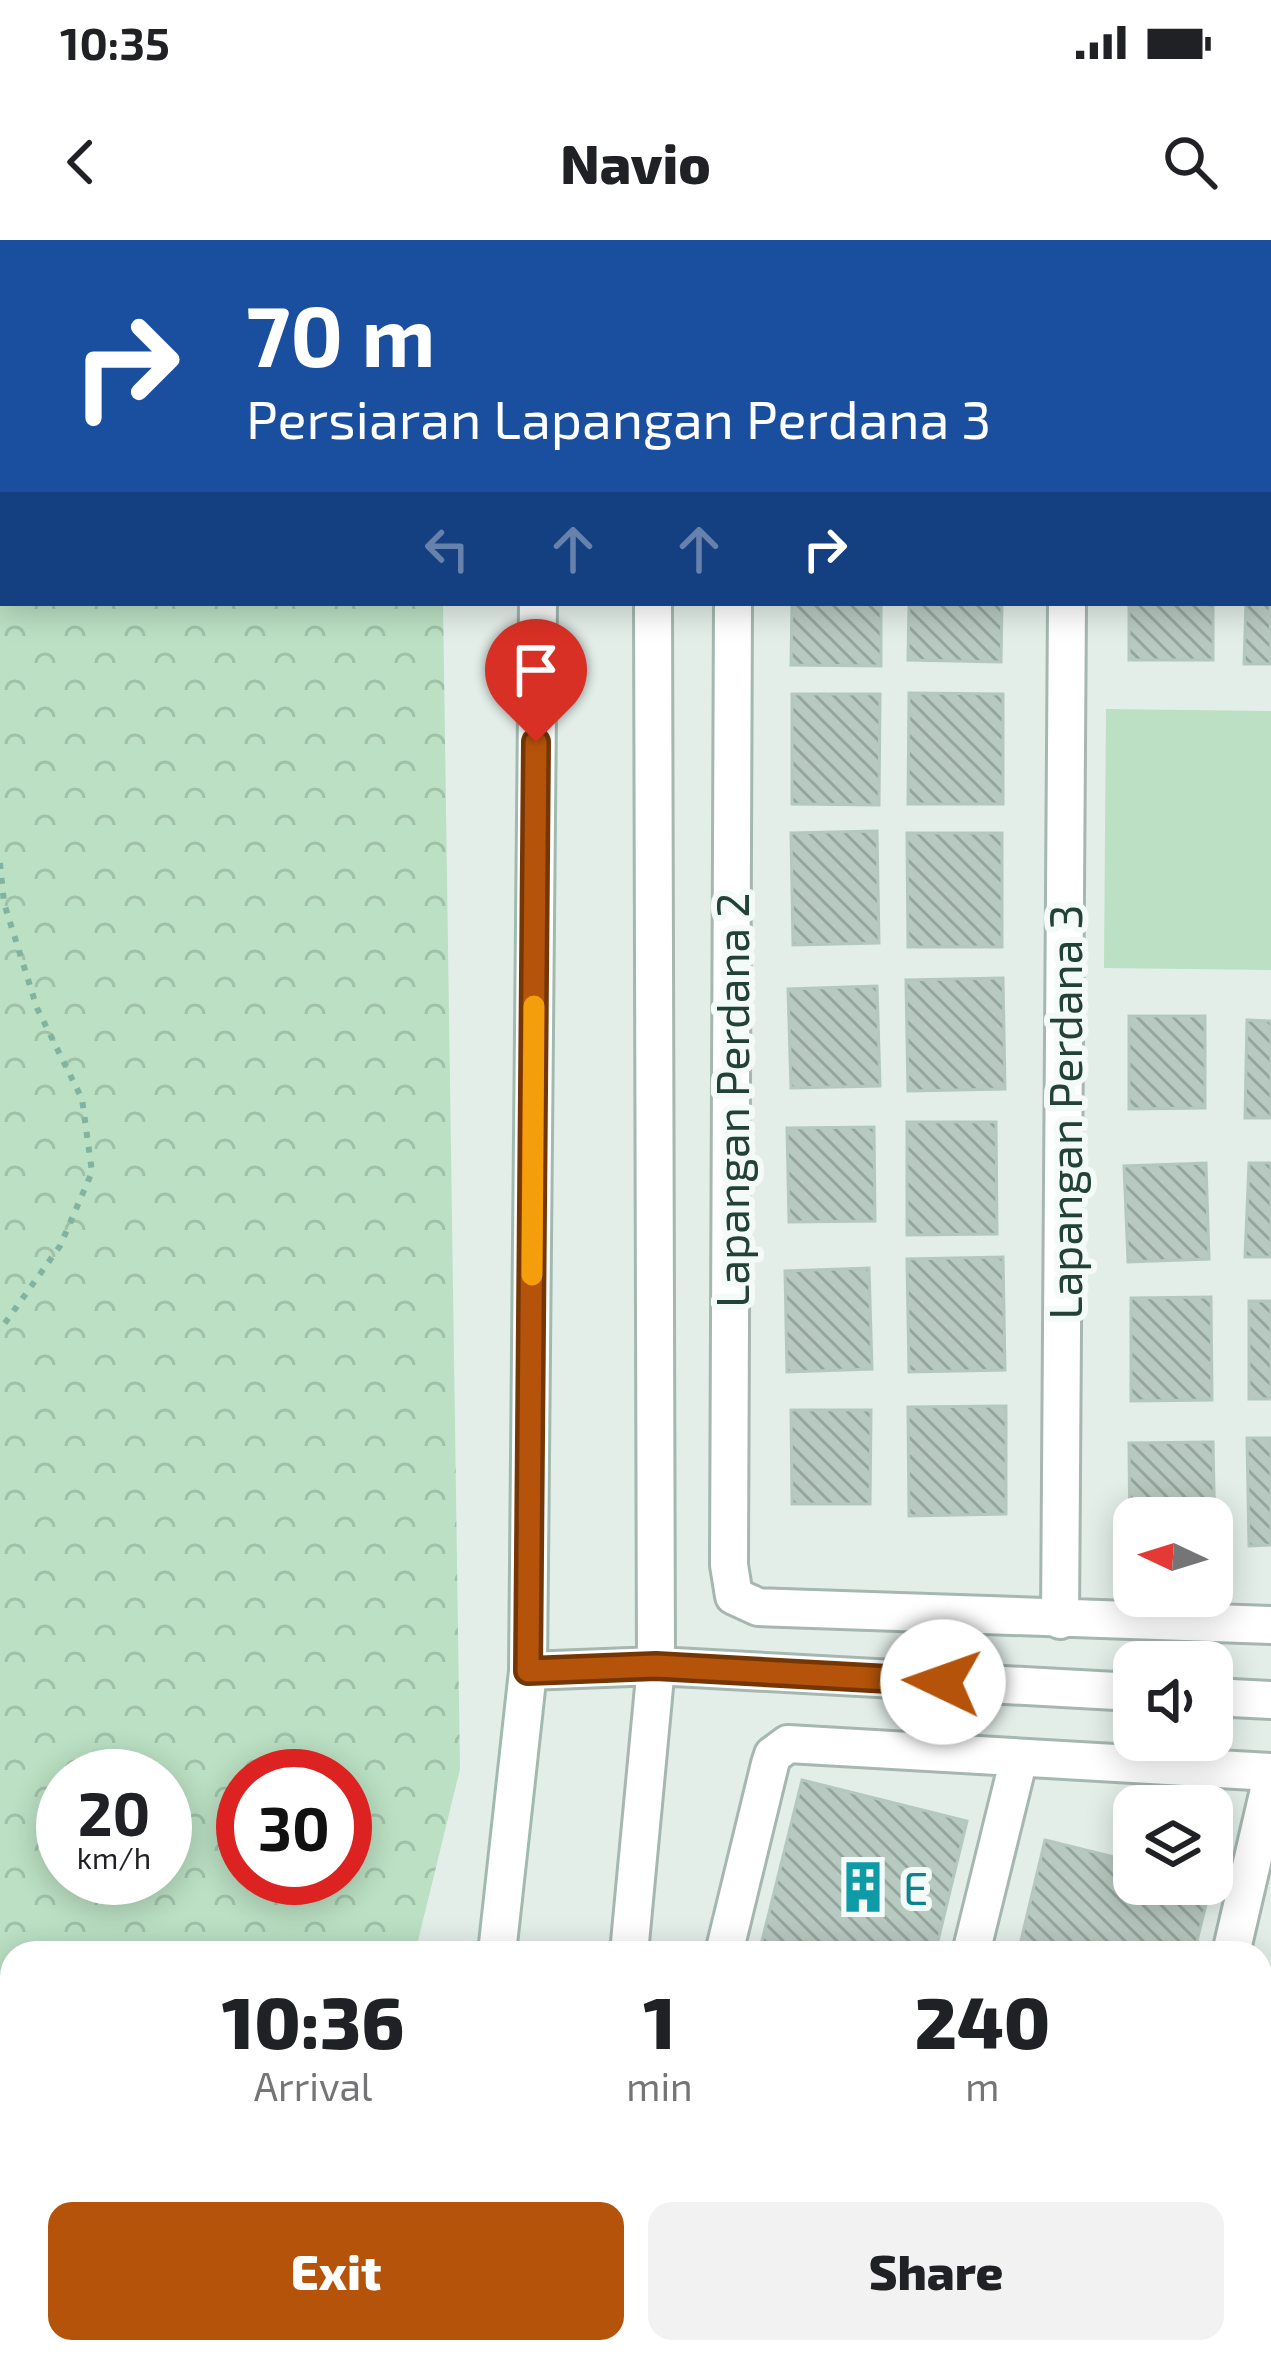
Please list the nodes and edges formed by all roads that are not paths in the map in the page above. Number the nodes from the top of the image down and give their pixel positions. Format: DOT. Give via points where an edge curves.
graph roads {
  1 [pos="538,606"];
  2 [pos="653,606"];
  3 [pos="733,606"];
  4 [pos="1067,606"];
  5 [pos="1060,1620"];
  6 [pos="1271,1625"];
  7 [pos="656,1666"];
  8 [pos="528,1671"];
  9 [pos="1113,1691"];
  10 [pos="1233,1698"];
  11 [pos="1271,1700"];
  12 [pos="1018,1758"];
  13 [pos="1271,1776"];
  14 [pos="1262,1866"];
  15 [pos="498,1941"];
  16 [pos="630,1941"];
  17 [pos="727,1941"];
  18 [pos="974,1941"];
  19 [pos="1235,1941"];
  1 -- 8 [label="street"];
  2 -- 7 [label="street"];
  3 -- 5 [label="street, Lapangan Perdana 2" via="734,1596 758,1607"];
  4 -- 5 [label="street, Lapangan Perdana 3"];
  5 -- 6 [label="street"];
  7 -- 8 [label="street"];
  7 -- 9 [label="street"];
  7 -- 16 [label="street"];
  8 -- 15 [label="street"];
  10 -- 11 [label="street"];
  12 -- 13 [label="street"];
  12 -- 17 [label="street" via="798,1742 780,1748"];
  12 -- 18 [label="street"];
  13 -- 14 [label="street"];
  14 -- 19 [label="street"];
}
